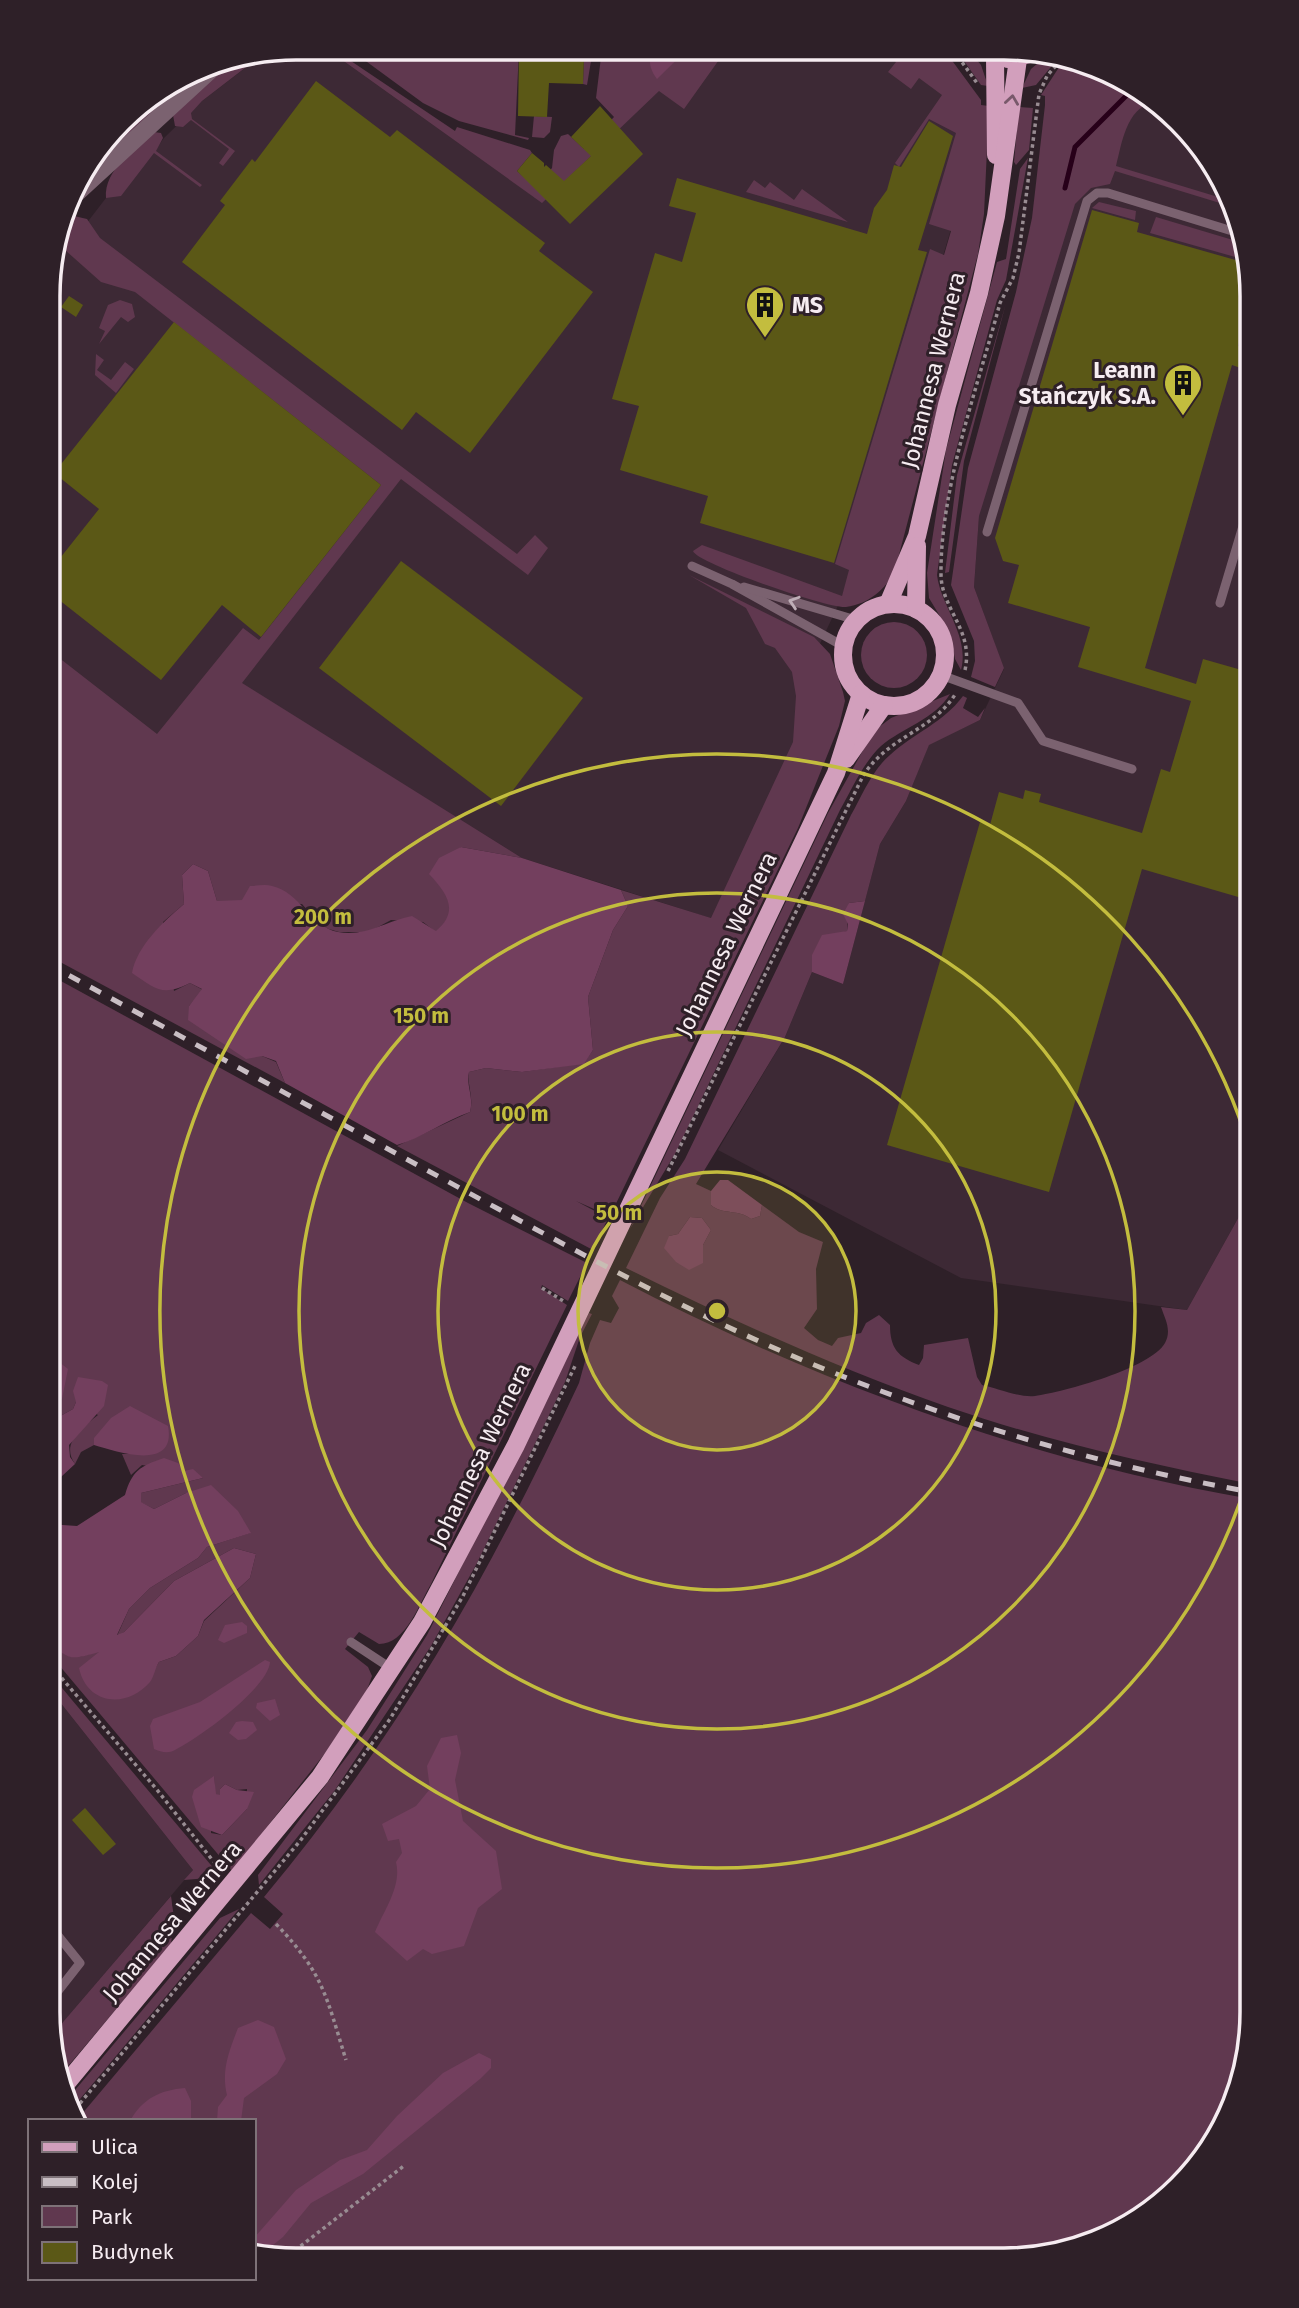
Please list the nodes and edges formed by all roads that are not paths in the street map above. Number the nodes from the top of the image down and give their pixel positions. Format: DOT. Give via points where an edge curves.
graph roads {
  1 [pos="990,60"];
  2 [pos="1018,60"];
  3 [pos="198,81"];
  4 [pos="88,182"];
  5 [pos="996,216"];
  6 [pos="1230,230"];
  7 [pos="986,532"];
  8 [pos="917,536"];
  9 [pos="1240,537"];
  10 [pos="692,566"];
  11 [pos="732,584"];
  12 [pos="1220,603"];
  13 [pos="888,604"];
  14 [pos="916,609"];
  15 [pos="856,620"];
  16 [pos="843,646"];
  17 [pos="941,675"];
  18 [pos="861,694"];
  19 [pos="884,705"];
  20 [pos="1132,769"];
  21 [pos="836,773"];
  22 [pos="351,1642"];
  23 [pos="393,1670"];
  24 [pos="60,1938"];
  25 [pos="60,1988"];
  26 [pos="70,2080"];
  1 -- 5 [label="main road, Johannesa Wernera"];
  5 -- 2 [label="main road, Johannesa Wernera, one-way"];
  3 -- 4 [label="street"];
  5 -- 8 [label="main road, Johannesa Wernera"];
  6 -- 7 [label="lane" via="1108,193 1097,193 1087,201"];
  8 -- 13 [label="main road, Johannesa Wernera"];
  8 -- 14 [label="main road, Johannesa Wernera"];
  9 -- 12 [label="lane"];
  10 -- 11 [label="lane"];
  15 -- 11 [label="lane, one-way"];
  11 -- 16 [label="lane"];
  13 -- 14 [label="main road"];
  13 -- 15 [label="main road"];
  14 -- 17 [label="main road" via="939,630 945,660"];
  15 -- 16 [label="main road"];
  16 -- 18 [label="main road" via="845,671"];
  17 -- 19 [label="main road" via="918,700"];
  17 -- 20 [label="lane" via="1018,703 1044,741"];
  18 -- 19 [label="main road"];
  18 -- 21 [label="main road, Johannesa Wernera"];
  19 -- 21 [label="main road, Johannesa Wernera"];
  21 -- 23 [label="main road, Johannesa Wernera" via="619,1225 573,1305 516,1445"];
  22 -- 23 [label="lane"];
  23 -- 26 [label="main road, Johannesa Wernera" via="320,1777"];
  24 -- 25 [label="lane" via="80,1963"];
}
